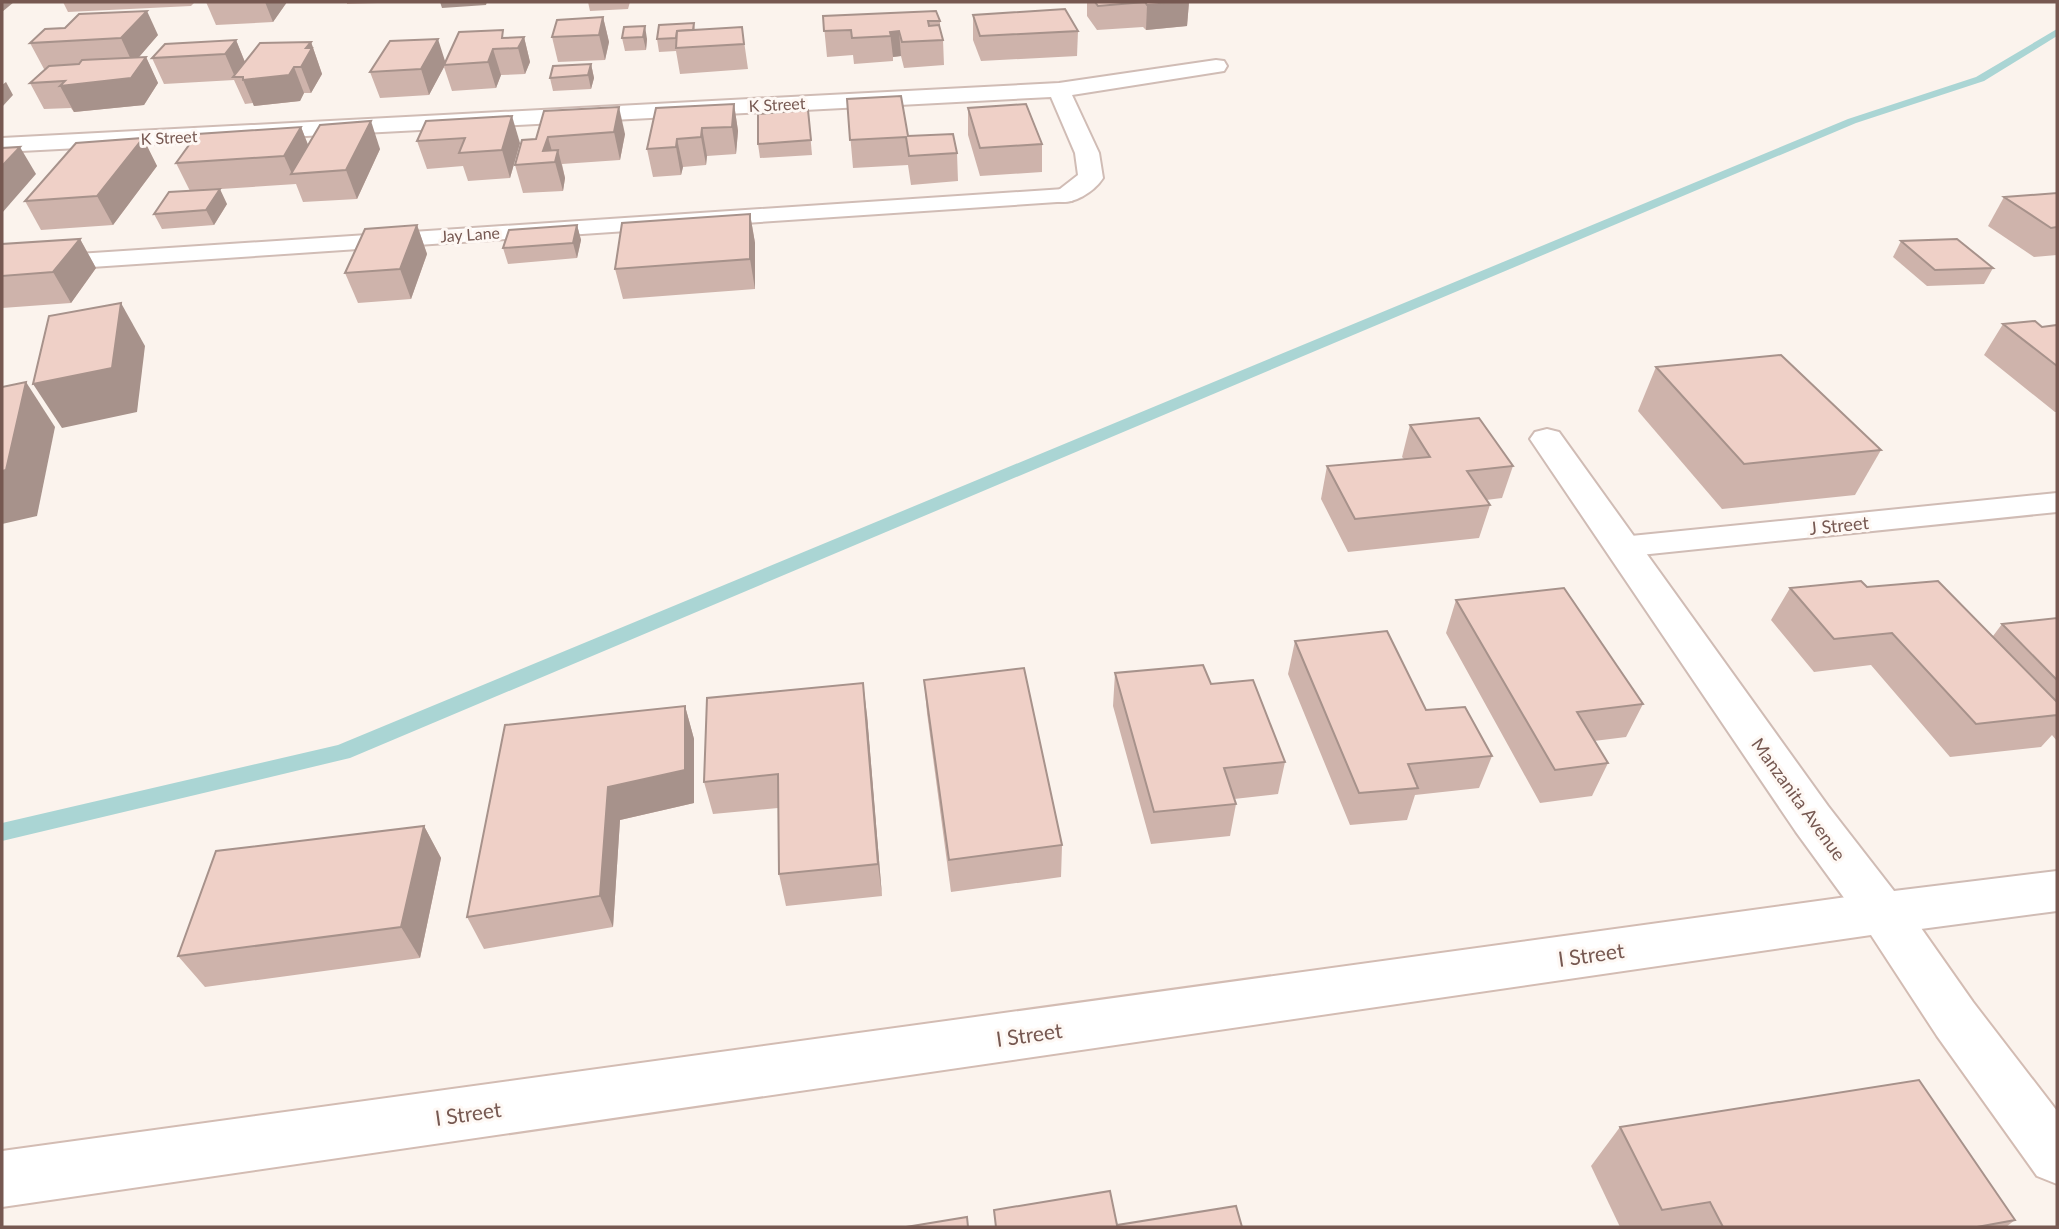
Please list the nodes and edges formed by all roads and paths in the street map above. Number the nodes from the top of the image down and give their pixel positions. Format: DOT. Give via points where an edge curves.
graph roads {
  1 [pos="1216,66"];
  2 [pos="1059,90"];
  3 [pos="2,145"];
  4 [pos="1064,196"];
  5 [pos="2,266"];
  6 [pos="1547,439"];
  7 [pos="2057,502"];
  8 [pos="1621,547"];
  9 [pos="2057,891"];
  10 [pos="1883,913"];
  11 [pos="2057,1156"];
  12 [pos="2,1179"];
  1 -- 2 [label="street, K Street"];
  2 -- 3 [label="street, K Street"];
  2 -- 4 [label="street" via="1087,153 1091,178"];
  4 -- 5 [label="lane, Jay Lane"];
  6 -- 8 [label="street, Manzanita Avenue"];
  7 -- 8 [label="lane, J Street"];
  8 -- 10 [label="street, Manzanita Avenue"];
  9 -- 10 [label="street, I Street"];
  10 -- 11 [label="street, Manzanita Avenue"];
  10 -- 12 [label="street, I Street"];
}
